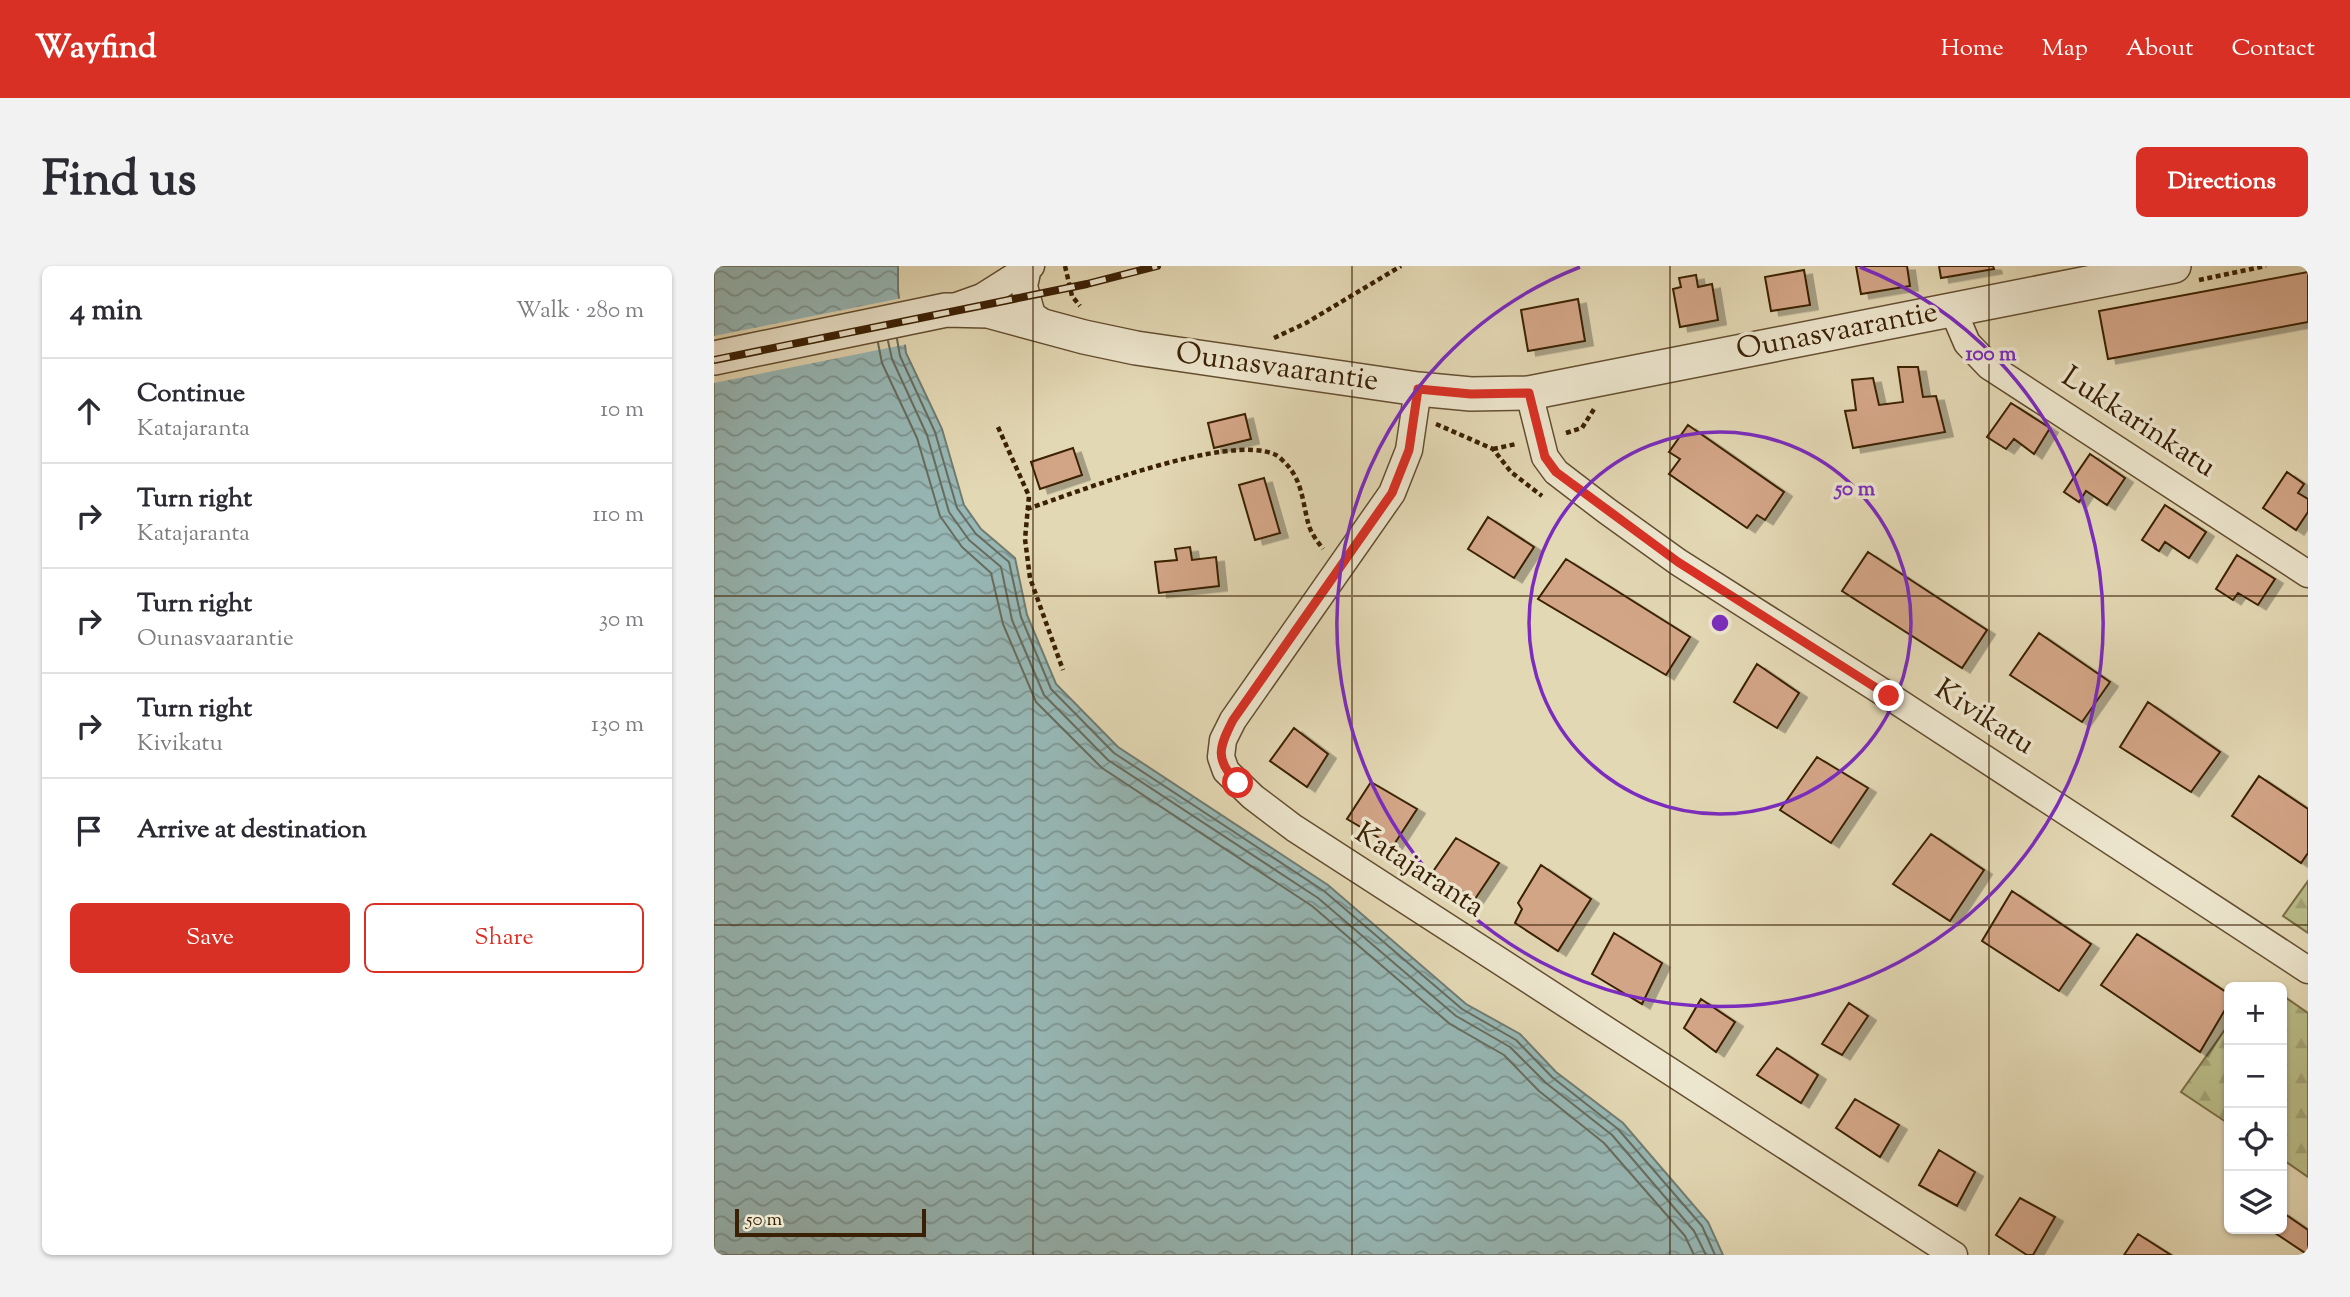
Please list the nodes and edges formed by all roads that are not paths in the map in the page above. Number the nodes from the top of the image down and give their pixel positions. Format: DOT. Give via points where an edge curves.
graph roads {
  1 [pos="2174,266"];
  2 [pos="1030,267"];
  3 [pos="1952,308"];
  4 [pos="946,310"];
  5 [pos="1051,328"];
  6 [pos="714,358"];
  7 [pos="1418,389"];
  8 [pos="1529,393"];
  9 [pos="2308,575"];
  10 [pos="2308,970"];
  11 [pos="1954,1255"];
  1 -- 3 [label="street, Ounasvaarantie"];
  2 -- 4 [label="street" via="982,297"];
  2 -- 5 [label="street" via="1024,286 1032,315"];
  3 -- 8 [label="street, Ounasvaarantie"];
  3 -- 9 [label="street, Lukkarinkatu" via="1967,343 1989,366"];
  4 -- 5 [label="street, Ounasvaarantie" via="988,311"];
  4 -- 6 [label="street, Ounasvaarantie"];
  5 -- 7 [label="street, Ounasvaarantie" via="1136,348"];
  7 -- 8 [label="street, Ounasvaarantie"];
  7 -- 11 [label="street, Katajaranta" via="1409,450 1392,493 1233,720 1223,740 1221,758 1226,771 1294,828"];
  8 -- 10 [label="street, Kivikatu" via="1545,457 1556,472 1607,511 1678,562"];
}
